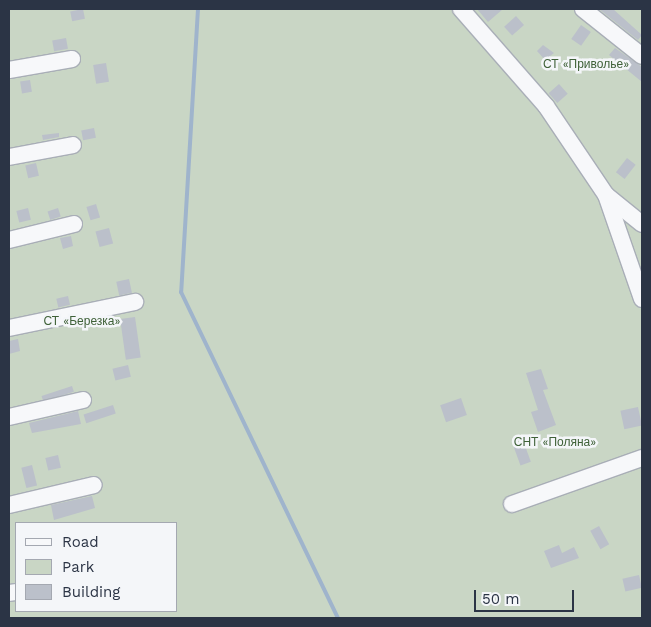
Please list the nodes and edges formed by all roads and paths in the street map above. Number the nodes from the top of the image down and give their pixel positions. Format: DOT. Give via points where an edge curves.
graph roads {
  1 [pos="461,9"];
  2 [pos="583,9"];
  3 [pos="642,56"];
  4 [pos="72,59"];
  5 [pos="9,70"];
  6 [pos="73,145"];
  7 [pos="9,157"];
  8 [pos="606,195"];
  9 [pos="74,224"];
  10 [pos="642,224"];
  11 [pos="9,240"];
  12 [pos="642,299"];
  13 [pos="135,302"];
  14 [pos="9,328"];
  15 [pos="83,400"];
  16 [pos="9,416"];
  17 [pos="642,458"];
  18 [pos="94,485"];
  19 [pos="512,504"];
  20 [pos="9,505"];
  1 -- 8 [label="street" via="546,106"];
  2 -- 3 [label="street"];
  4 -- 5 [label="street"];
  6 -- 7 [label="street"];
  8 -- 10 [label="street"];
  8 -- 12 [label="street"];
  9 -- 11 [label="street"];
  13 -- 14 [label="street"];
  15 -- 16 [label="street"];
  17 -- 19 [label="street"];
  18 -- 20 [label="street"];
}
